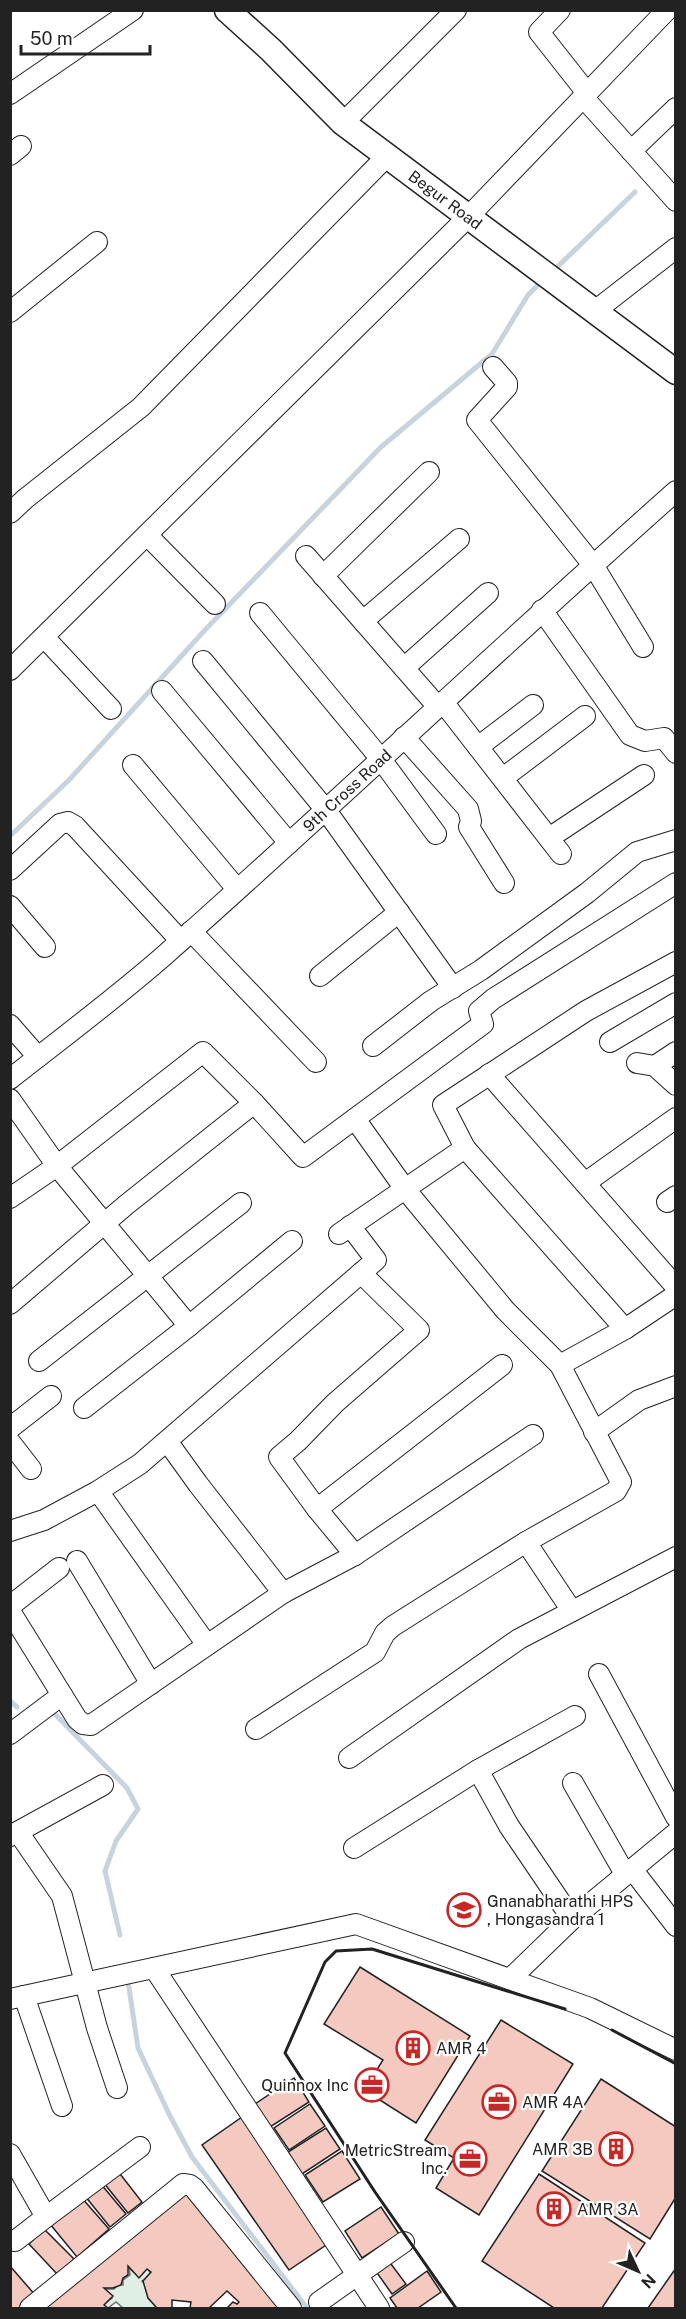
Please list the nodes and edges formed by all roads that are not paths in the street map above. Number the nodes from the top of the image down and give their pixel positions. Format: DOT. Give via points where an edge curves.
graph roads {
  1 [pos="133,10"];
  2 [pos="227,10"];
  3 [pos="456,10"];
  4 [pos="560,10"];
  5 [pos="667,10"];
  6 [pos="10,94"];
  7 [pos="585,95"];
  8 [pos="675,108"];
  9 [pos="343,123"];
  10 [pos="631,151"];
  11 [pos="387,156"];
  12 [pos="675,201"];
  13 [pos="468,217"];
  14 [pos="97,242"];
  15 [pos="675,248"];
  16 [pos="595,311"];
  17 [pos="10,312"];
  18 [pos="672,362"];
  19 [pos="493,367"];
  20 [pos="429,472"];
  21 [pos="675,491"];
  22 [pos="10,513"];
  23 [pos="147,535"];
  24 [pos="459,539"];
  25 [pos="306,556"];
  26 [pos="593,565"];
  27 [pos="323,576"];
  28 [pos="488,593"];
  29 [pos="215,604"];
  30 [pos="542,610"];
  31 [pos="260,613"];
  32 [pos="363,621"];
  33 [pos="44,637"];
  34 [pos="643,647"];
  35 [pos="203,661"];
  36 [pos="404,668"];
  37 [pos="10,670"];
  38 [pos="162,691"];
  39 [pos="441,705"];
  40 [pos="533,705"];
  41 [pos="111,708"];
  42 [pos="585,716"];
  43 [pos="404,736"];
  44 [pos="478,747"];
  45 [pos="675,753"];
  46 [pos="380,758"];
  47 [pos="133,765"];
  48 [pos="644,775"];
  49 [pos="502,778"];
  50 [pos="325,809"];
  51 [pos="436,834"];
  52 [pos="675,840"];
  53 [pos="288,843"];
  54 [pos="10,870"];
  55 [pos="504,883"];
  56 [pos="675,883"];
  57 [pos="237,889"];
  58 [pos="10,906"];
  59 [pos="399,912"];
  60 [pos="186,935"];
  61 [pos="45,947"];
  62 [pos="675,962"];
  63 [pos="320,976"];
  64 [pos="453,988"];
  65 [pos="675,1003"];
  66 [pos="10,1025"];
  67 [pos="610,1042"];
  68 [pos="373,1046"];
  69 [pos="675,1052"];
  70 [pos="38,1057"];
  71 [pos="316,1062"];
  72 [pos="489,1074"];
  73 [pos="10,1079"];
  74 [pos="675,1085"];
  75 [pos="10,1099"];
  76 [pos="254,1103"];
  77 [pos="355,1119"];
  78 [pos="675,1119"];
  79 [pos="465,1148"];
  80 [pos="57,1166"];
  81 [pos="585,1183"];
  82 [pos="405,1189"];
  83 [pos="10,1198"];
  84 [pos="241,1203"];
  85 [pos="104,1224"];
  86 [pos="292,1241"];
  87 [pos="361,1273"];
  88 [pos="149,1276"];
  89 [pos="675,1287"];
  90 [pos="675,1295"];
  91 [pos="10,1304"];
  92 [pos="189,1326"];
  93 [pos="625,1329"];
  94 [pos="39,1361"];
  95 [pos="502,1365"];
  96 [pos="560,1365"];
  97 [pos="675,1386"];
  98 [pos="51,1396"];
  99 [pos="84,1408"];
  100 [pos="10,1428"];
  101 [pos="594,1432"];
  102 [pos="533,1435"];
  103 [pos="167,1441"];
  104 [pos="10,1442"];
  105 [pos="30,1469"];
  106 [pos="98,1491"];
  107 [pos="317,1509"];
  108 [pos="10,1531"];
  109 [pos="526,1542"];
  110 [pos="356,1555"];
  111 [pos="675,1557"];
  112 [pos="283,1593"];
  113 [pos="10,1606"];
  114 [pos="10,1611"];
  115 [pos="572,1611"];
  116 [pos="207,1645"];
  117 [pos="599,1674"];
  118 [pos="151,1684"];
  119 [pos="62,1695"];
  120 [pos="575,1716"];
  121 [pos="256,1730"];
  122 [pos="10,1734"];
  123 [pos="349,1758"];
  124 [pos="478,1770"];
  125 [pos="573,1783"];
  126 [pos="103,1785"];
  127 [pos="675,1817"];
  128 [pos="675,1833"];
  129 [pos="14,1834"];
  130 [pos="354,1848"];
  131 [pos="628,1871"];
  132 [pos="572,1919"];
  133 [pos="675,1926"];
  134 [pos="154,1968"];
  135 [pos="510,1979"];
  136 [pos="85,1983"];
  137 [pos="17,1997"];
  138 [pos="675,2050"];
  139 [pos="117,2088"];
  140 [pos="62,2106"];
  141 [pos="140,2147"];
  142 [pos="10,2154"];
  143 [pos="46,2217"];
  144 [pos="15,2241"];
  145 [pos="404,2242"];
  146 [pos="357,2275"];
  147 [pos="319,2302"];
  148 [pos="30,2308"];
  149 [pos="291,2308"];
  150 [pos="379,2308"];
  1 -- 6 [label="street"];
  2 -- 9 [label="main road, Begur Road"];
  3 -- 9 [label="street"];
  4 -- 7 [label="street" via="539,32"];
  5 -- 7 [label="street"];
  7 -- 10 [label="street"];
  7 -- 13 [label="street"];
  8 -- 10 [label="street"];
  9 -- 11 [label="main road, Begur Road"];
  10 -- 12 [label="street"];
  11 -- 13 [label="main road, Begur Road"];
  11 -- 22 [label="street" via="141,407"];
  13 -- 16 [label="main road, Begur Road"];
  13 -- 23 [label="street"];
  14 -- 17 [label="street"];
  15 -- 16 [label="street"];
  16 -- 18 [label="main road, Begur Road"];
  19 -- 26 [label="street" via="507,387 477,420"];
  20 -- 27 [label="street"];
  21 -- 26 [label="street, 9th Cross Road"];
  23 -- 29 [label="street"];
  23 -- 33 [label="street"];
  24 -- 32 [label="street"];
  25 -- 27 [label="street"];
  26 -- 30 [label="street, 9th Cross Road"];
  26 -- 34 [label="street"];
  27 -- 32 [label="street"];
  28 -- 36 [label="street"];
  30 -- 39 [label="street, 9th Cross Road"];
  30 -- 45 [label="street" via="630,735 645,741 664,738"];
  31 -- 46 [label="street"];
  32 -- 36 [label="street"];
  33 -- 37 [label="street"];
  33 -- 41 [label="street"];
  35 -- 50 [label="street"];
  36 -- 39 [label="street"];
  38 -- 53 [label="street"];
  39 -- 43 [label="street, 9th Cross Road"];
  39 -- 44 [label="street"];
  40 -- 44 [label="street"];
  42 -- 49 [label="street"];
  43 -- 46 [label="street, 9th Cross Road"];
  43 -- 55 [label="street" via="468,809 469,827"];
  44 -- 49 [label="street"];
  46 -- 50 [label="street, 9th Cross Road"];
  46 -- 51 [label="street"];
  47 -- 57 [label="street"];
  48 -- 49 [label="street" via="555,846"];
  50 -- 53 [label="street, 9th Cross Road"];
  50 -- 59 [label="street"];
  52 -- 64 [label="street" via="637,852 587,893"];
  53 -- 57 [label="street, 9th Cross Road"];
  54 -- 60 [label="street" via="60,824 68,822"];
  56 -- 77 [label="street" via="493,999 479,1011 483,1024"];
  57 -- 60 [label="street, 9th Cross Road"];
  58 -- 61 [label="street"];
  59 -- 63 [label="street"];
  59 -- 64 [label="street"];
  60 -- 70 [label="street, 9th Cross Road"];
  60 -- 71 [label="street"];
  62 -- 72 [label="street" via="586,1011"];
  64 -- 68 [label="street"];
  65 -- 67 [label="street"];
  66 -- 70 [label="street"];
  69 -- 74 [label="street" via="646,1064"];
  70 -- 73 [label="street, 9th Cross Road"];
  72 -- 79 [label="street" via="442,1106"];
  72 -- 81 [label="street"];
  75 -- 80 [label="street"];
  76 -- 77 [label="street" via="303,1157"];
  76 -- 80 [label="street" via="203,1052"];
  76 -- 85 [label="street"];
  77 -- 82 [label="street"];
  78 -- 81 [label="street"];
  79 -- 82 [label="street"];
  79 -- 93 [label="street"];
  80 -- 83 [label="street"];
  80 -- 85 [label="street"];
  81 -- 89 [label="street"];
  82 -- 87 [label="street" via="345,1230 376,1260"];
  82 -- 96 [label="street" via="505,1310"];
  84 -- 88 [label="street"];
  85 -- 88 [label="street"];
  85 -- 91 [label="street"];
  86 -- 92 [label="street"];
  87 -- 103 [label="street"];
  87 -- 107 [label="street" via="419,1330 279,1457"];
  88 -- 92 [label="street"];
  88 -- 94 [label="street"];
  90 -- 93 [label="street"];
  92 -- 99 [label="street"];
  93 -- 96 [label="street"];
  95 -- 107 [label="street"];
  96 -- 101 [label="street"];
  97 -- 101 [label="street" via="639,1400"];
  98 -- 100 [label="street"];
  101 -- 109 [label="street" via="621,1482 620,1487"];
  102 -- 110 [label="street"];
  103 -- 106 [label="street"];
  103 -- 112 [label="street"];
  104 -- 105 [label="street"];
  106 -- 108 [label="street" via="44,1520"];
  106 -- 116 [label="street"];
  107 -- 110 [label="street"];
  109 -- 115 [label="street"];
  109 -- 121 [label="street" via="393,1626 375,1653"];
  110 -- 112 [label="street"];
  111 -- 115 [label="street"];
  112 -- 116 [label="street"];
  113 -- 118 [label="street" via="68,1564"];
  114 -- 119 [label="street"];
  115 -- 123 [label="street" via="519,1639"];
  116 -- 118 [label="street"];
  117 -- 127 [label="street"];
  118 -- 119 [label="street" via="91,1725 77,1719"];
  119 -- 122 [label="street"];
  120 -- 124 [label="street"];
  124 -- 130 [label="street"];
  124 -- 132 [label="street" via="509,1826"];
  125 -- 131 [label="street"];
  126 -- 129 [label="street"];
  128 -- 131 [label="street"];
  129 -- 136 [label="street" via="62,1896"];
  131 -- 132 [label="street"];
  131 -- 133 [label="street"];
  132 -- 135 [label="street"];
  134 -- 135 [label="street" via="356,1924"];
  134 -- 136 [label="street"];
  134 -- 146 [label="street"];
  135 -- 138 [label="street" via="590,2008"];
  136 -- 137 [label="street"];
  136 -- 139 [label="street"];
  137 -- 140 [label="street"];
  141 -- 143 [label="street"];
  142 -- 143 [label="street"];
  143 -- 144 [label="street"];
  145 -- 146 [label="street"];
  146 -- 147 [label="street"];
  146 -- 150 [label="street"];
  148 -- 149 [label="street" via="183,2184 194,2188"];
}
